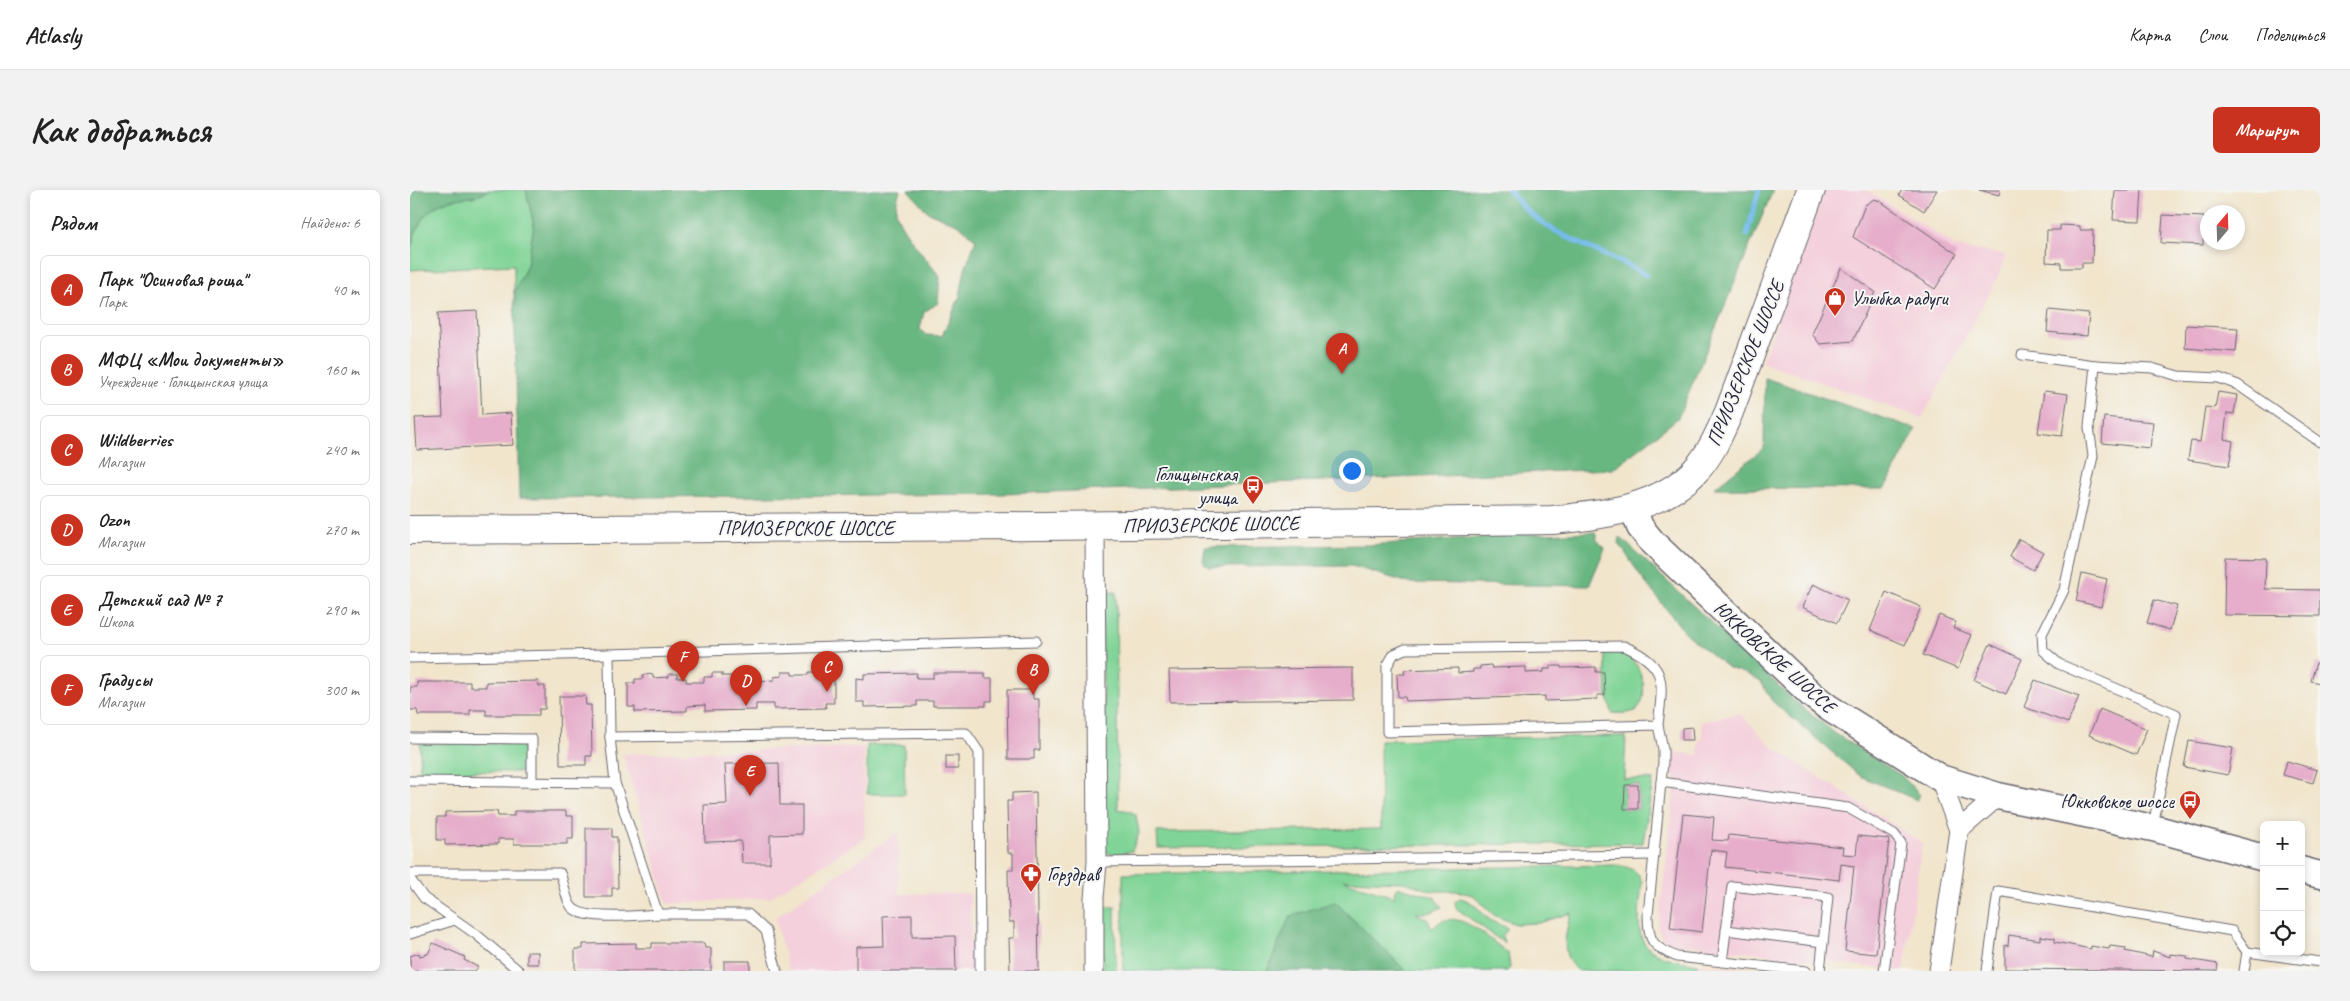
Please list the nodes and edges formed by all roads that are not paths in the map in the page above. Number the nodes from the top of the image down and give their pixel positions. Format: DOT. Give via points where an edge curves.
graph roads {
  1 [pos="1811,190"];
  2 [pos="2022,355"];
  3 [pos="2095,365"];
  4 [pos="2320,442"];
  5 [pos="1633,508"];
  6 [pos="1095,526"];
  7 [pos="410,530"];
  8 [pos="1036,641"];
  9 [pos="609,654"];
  10 [pos="410,658"];
  11 [pos="1658,724"];
  12 [pos="610,737"];
  13 [pos="410,738"];
  14 [pos="1940,778"];
  15 [pos="410,781"];
  16 [pos="532,782"];
  17 [pos="1661,782"];
  18 [pos="616,783"];
  19 [pos="1998,796"];
  20 [pos="2153,828"];
  21 [pos="1959,830"];
  22 [pos="1654,855"];
  23 [pos="2260,857"];
  24 [pos="1097,862"];
  25 [pos="2305,871"];
  26 [pos="410,873"];
  27 [pos="2320,876"];
  28 [pos="410,879"];
  29 [pos="658,914"];
  30 [pos="455,920"];
  31 [pos="1726,930"];
  32 [pos="410,934"];
  33 [pos="1824,942"];
  34 [pos="2247,952"];
  35 [pos="1722,962"];
  36 [pos="2320,962"];
  37 [pos="519,971"];
  38 [pos="777,971"];
  39 [pos="980,971"];
  40 [pos="1094,971"];
  41 [pos="1806,971"];
  42 [pos="1820,971"];
  43 [pos="1884,971"];
  44 [pos="1939,971"];
  45 [pos="1987,971"];
  46 [pos="2244,971"];
  1 -- 5 [label="main road, ПРИОЗЕРСКОЕ ШОССЕ" via="1714,444 1696,469 1677,486"];
  2 -- 3 [label="lane"];
  3 -- 4 [label="lane" via="2152,368 2178,376 2219,378 2238,385"];
  3 -- 20 [label="lane" via="2089,427 2093,456 2064,590 2042,634 2043,650 2059,664 2176,714"];
  5 -- 6 [label="main road, ПРИОЗЕРСКОЕ ШОССЕ" via="1552,520"];
  5 -- 14 [label="main road, ЮККОВСКОЕ ШОССЕ" via="1640,527 1653,544 1812,694"];
  6 -- 7 [label="main road, ПРИОЗЕРСКОЕ ШОССЕ"];
  6 -- 24 [label="street"];
  8 -- 9 [label="lane"];
  9 -- 10 [label="lane"];
  9 -- 12 [label="lane"];
  11 -- 11 [label="lane" via="1663,687 1656,666 1643,654 1624,646 1405,649 1394,654 1387,666 1387,732"];
  11 -- 17 [label="lane" via="1663,749"];
  12 -- 18 [label="lane"];
  12 -- 39 [label="lane" via="966,733 980,752"];
  13 -- 16 [label="lane" via="532,739"];
  14 -- 19 [label="main road, ЮККОВСКОЕ ШОССЕ"];
  14 -- 21 [label="street"];
  15 -- 16 [label="lane"];
  16 -- 18 [label="lane"];
  17 -- 22 [label="lane"];
  17 -- 43 [label="lane" via="1848,808 1894,834 1901,843"];
  18 -- 29 [label="lane"];
  19 -- 20 [label="main road, ЮККОВСКОЕ ШОССЕ"];
  19 -- 21 [label="street"];
  20 -- 23 [label="main road, ЮККОВСКОЕ ШОССЕ"];
  21 -- 44 [label="street"];
  22 -- 24 [label="lane"];
  22 -- 35 [label="lane" via="1648,935 1658,949 1677,956"];
  24 -- 40 [label="street"];
  25 -- 27 [label="main road"];
  26 -- 29 [label="lane" via="560,873 570,906 579,913 594,916"];
  28 -- 30 [label="lane" via="424,898"];
  29 -- 38 [label="lane" via="748,914 766,931"];
  30 -- 32 [label="lane"];
  30 -- 37 [label="lane"];
  31 -- 33 [label="lane"];
  31 -- 33 [label="lane" via="1732,886 1828,897"];
  31 -- 35 [label="lane"];
  33 -- 42 [label="lane"];
  34 -- 36 [label="lane"];
  34 -- 45 [label="lane" via="2232,930 1998,891"];
  34 -- 46 [label="lane"];
  35 -- 41 [label="lane"];
}
